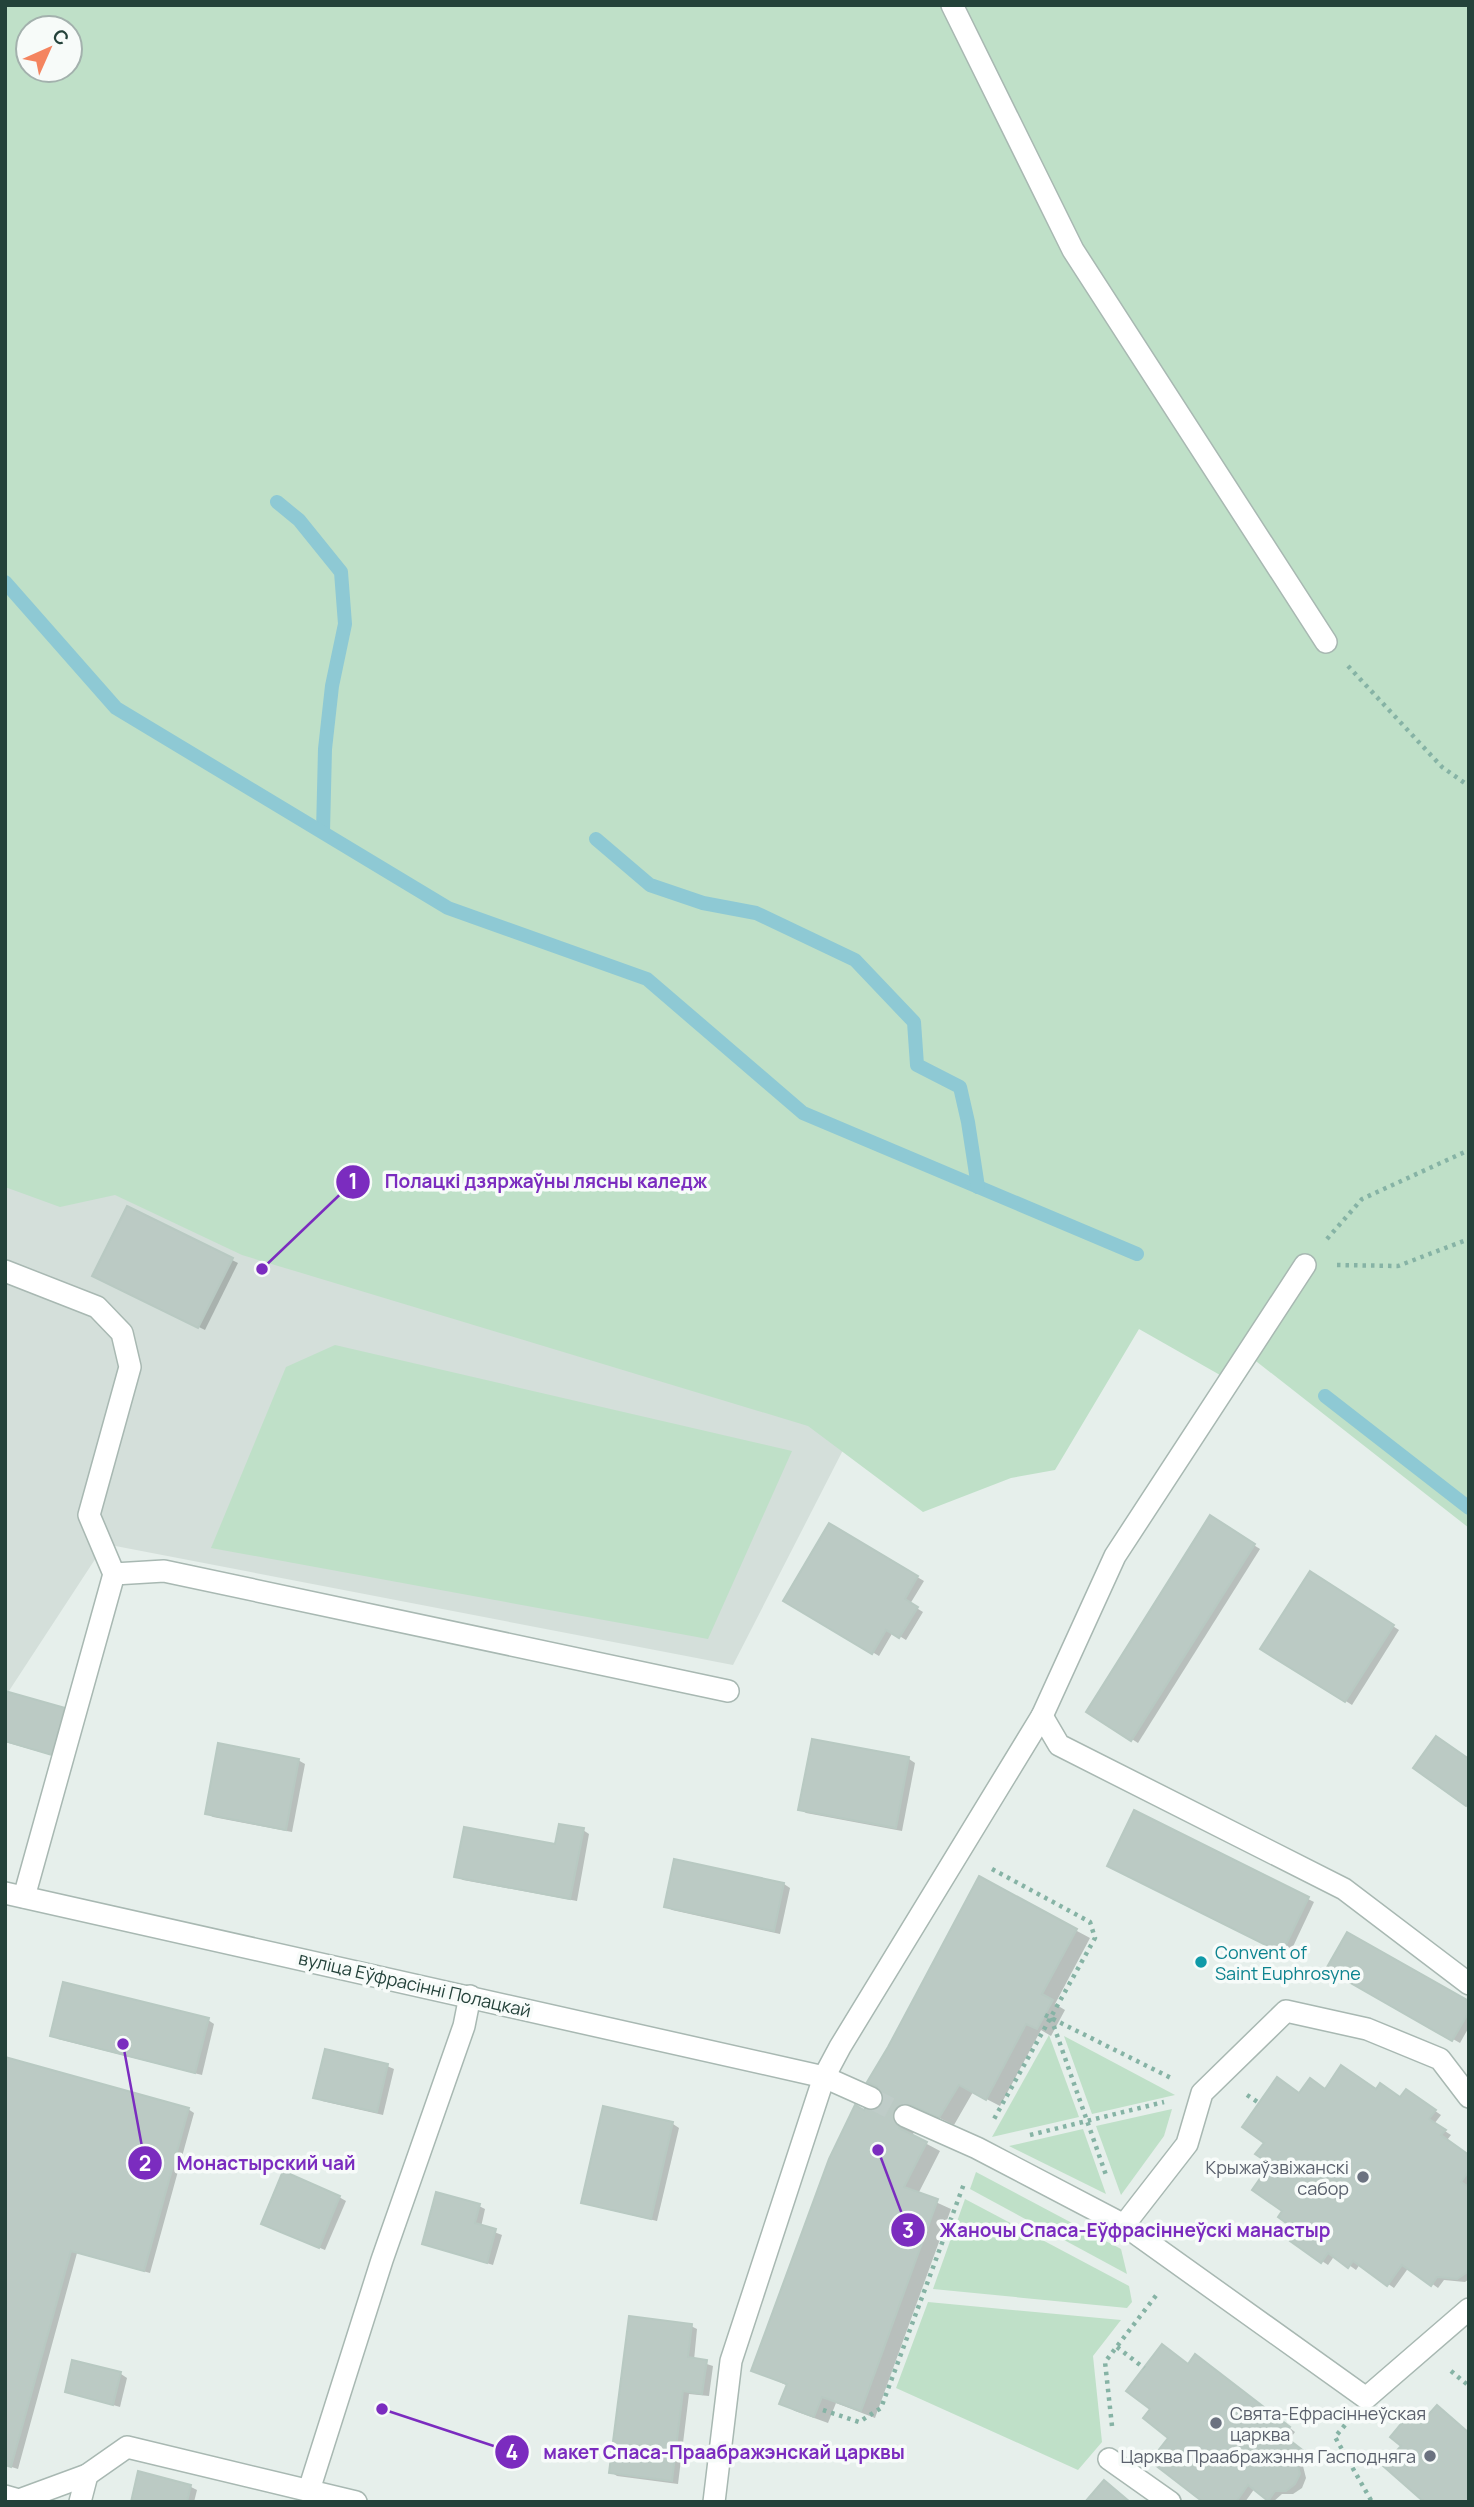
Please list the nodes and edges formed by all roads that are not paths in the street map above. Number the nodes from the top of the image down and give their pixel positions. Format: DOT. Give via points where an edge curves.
graph roads {
  1 [pos="952,5"];
  2 [pos="1326,642"];
  3 [pos="1305,1265"];
  4 [pos="5,1271"];
  5 [pos="114,1574"];
  6 [pos="728,1691"];
  7 [pos="1042,1716"];
  8 [pos="15,1895"];
  9 [pos="1469,1984"];
  10 [pos="470,1996"];
  11 [pos="824,2077"];
  12 [pos="1469,2097"];
  13 [pos="871,2098"];
  14 [pos="905,2116"];
  15 [pos="1124,2225"];
  16 [pos="1469,2309"];
  17 [pos="1109,2459"];
  18 [pos="87,2475"];
  19 [pos="309,2490"];
  20 [pos="5,2496"];
  21 [pos="80,2502"];
  22 [pos="356,2502"];
  23 [pos="714,2502"];
  24 [pos="1170,2502"];
  1 -- 2 [label="street" via="1073,250"];
  3 -- 7 [label="street" via="1115,1556"];
  4 -- 5 [label="street" via="97,1307 122,1333 130,1367 89,1515"];
  5 -- 6 [label="street" via="164,1570"];
  5 -- 8 [label="street"];
  7 -- 9 [label="street" via="1059,1745 1344,1889"];
  7 -- 11 [label="street"];
  8 -- 10 [label="street, вуліца Еўфрасінні Полацкай"];
  10 -- 11 [label="street, вуліца Еўфрасінні Полацкай"];
  10 -- 19 [label="street" via="464,2026 382,2260"];
  11 -- 13 [label="street, вуліца Еўфрасінні Полацкай"];
  11 -- 23 [label="street" via="731,2361"];
  12 -- 15 [label="street" via="1440,2059 1367,2029 1286,2011 1202,2093 1187,2144"];
  14 -- 15 [label="street" via="978,2148"];
  15 -- 16 [label="street" via="1366,2398"];
  17 -- 24 [label="street"];
  18 -- 19 [label="street" via="127,2447"];
  18 -- 20 [label="street" via="19,2500"];
  18 -- 21 [label="street"];
  19 -- 22 [label="street"];
}
